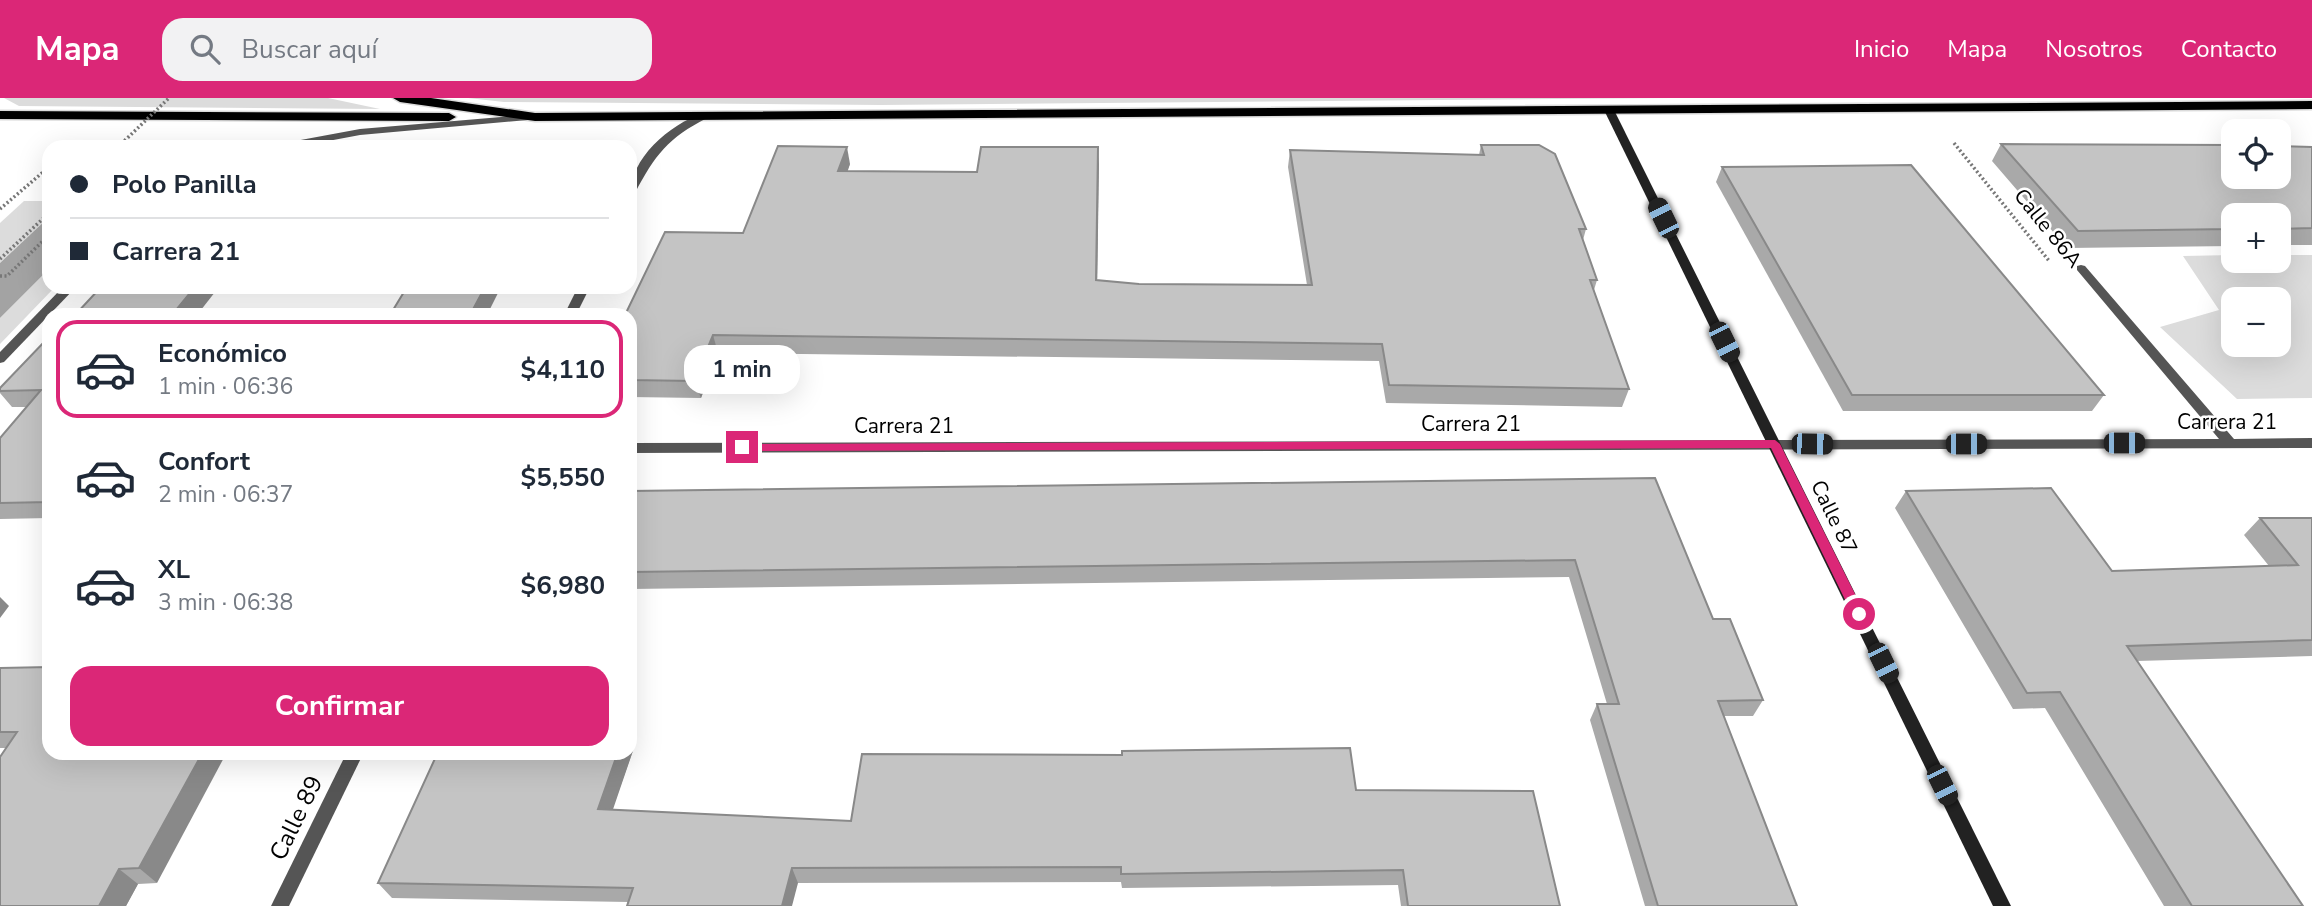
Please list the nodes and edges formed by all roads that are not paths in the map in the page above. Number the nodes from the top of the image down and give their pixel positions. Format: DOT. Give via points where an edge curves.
graph roads {
  1 [pos="400,98"];
  2 [pos="2312,105"];
  3 [pos="1608,108"];
  4 [pos="0,116"];
  5 [pos="703,116"];
  6 [pos="535,117"];
  7 [pos="317,140"];
  8 [pos="637,179"];
  9 [pos="2081,268"];
  10 [pos="63,294"];
  11 [pos="50,308"];
  12 [pos="42,316"];
  13 [pos="0,359"];
  14 [pos="2230,443"];
  15 [pos="2312,443"];
  16 [pos="1775,444"];
  17 [pos="637,448"];
  18 [pos="351,760"];
  19 [pos="280,906"];
  20 [pos="2002,906"];
  1 -- 6 [label="highway"];
  2 -- 3 [label="highway"];
  3 -- 5 [label="highway"];
  3 -- 16 [label="street, Calle 87"];
  4 -- 6 [label="highway"];
  5 -- 6 [label="highway"];
  5 -- 8 [label="street" via="661,140"];
  6 -- 7 [label="street"];
  9 -- 14 [label="street, Calle 86A"];
  10 -- 11 [label="street"];
  12 -- 13 [label="street"];
  14 -- 15 [label="street, Carrera 21"];
  14 -- 16 [label="street, Carrera 21"];
  16 -- 17 [label="street, Carrera 21"];
  16 -- 20 [label="street, Calle 87"];
  18 -- 19 [label="street, Calle 89"];
}
